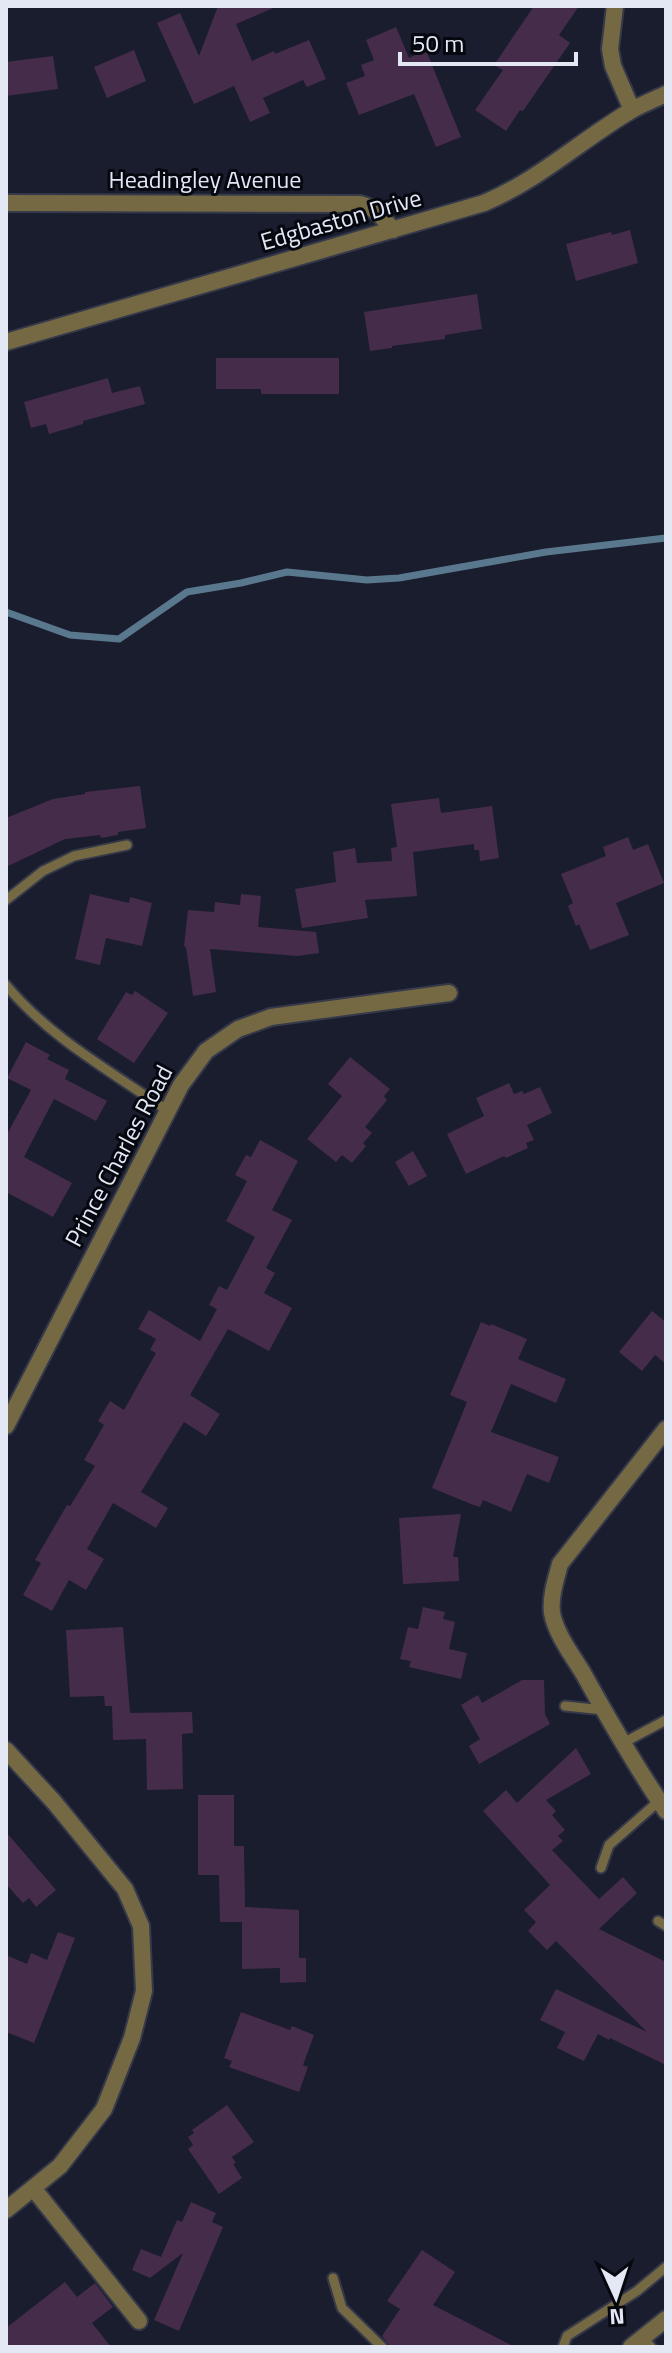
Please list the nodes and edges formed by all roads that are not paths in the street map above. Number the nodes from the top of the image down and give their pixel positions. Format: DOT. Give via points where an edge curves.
graph roads {
  1 [pos="615,6"];
  2 [pos="666,94"];
  3 [pos="632,110"];
  4 [pos="6,203"];
  5 [pos="393,230"];
  6 [pos="6,342"];
  7 [pos="127,845"];
  8 [pos="6,900"];
  9 [pos="6,985"];
  10 [pos="449,993"];
  11 [pos="168,1111"];
  12 [pos="6,1426"];
  13 [pos="666,1429"];
  14 [pos="565,1706"];
  15 [pos="604,1710"];
  16 [pos="666,1720"];
  17 [pos="623,1743"];
  18 [pos="6,1750"];
  19 [pos="663,1806"];
  20 [pos="601,1868"];
  21 [pos="33,2188"];
  22 [pos="6,2210"];
  23 [pos="666,2267"];
  24 [pos="333,2278"];
  25 [pos="666,2319"];
  26 [pos="139,2321"];
  27 [pos="641,2344"];
  28 [pos="382,2347"];
  29 [pos="563,2347"];
  1 -- 3 [label="street" via="610,49"];
  2 -- 3 [label="street, Edgbaston Drive"];
  3 -- 5 [label="street, Edgbaston Drive" via="511,192"];
  4 -- 5 [label="street, Headingley Avenue" via="360,204 371,207"];
  5 -- 6 [label="street, Edgbaston Drive"];
  7 -- 8 [label="lane" via="74,856 43,871"];
  9 -- 11 [label="lane" via="58,1035"];
  10 -- 11 [label="street, Prince Charles Road" via="271,1017 238,1029 206,1051"];
  11 -- 12 [label="street, Prince Charles Road"];
  13 -- 15 [label="street" via="560,1564 554,1586 552,1612 561,1635"];
  14 -- 15 [label="lane"];
  15 -- 17 [label="street"];
  16 -- 17 [label="lane"];
  17 -- 19 [label="street"];
  18 -- 21 [label="street" via="125,1889 141,1926 144,1991 104,2109 60,2166"];
  19 -- 20 [label="lane" via="609,1845"];
  21 -- 22 [label="street"];
  21 -- 26 [label="street"];
  23 -- 29 [label="lane" via="567,2336"];
  24 -- 28 [label="lane" via="342,2308"];
  25 -- 27 [label="street"];
}
